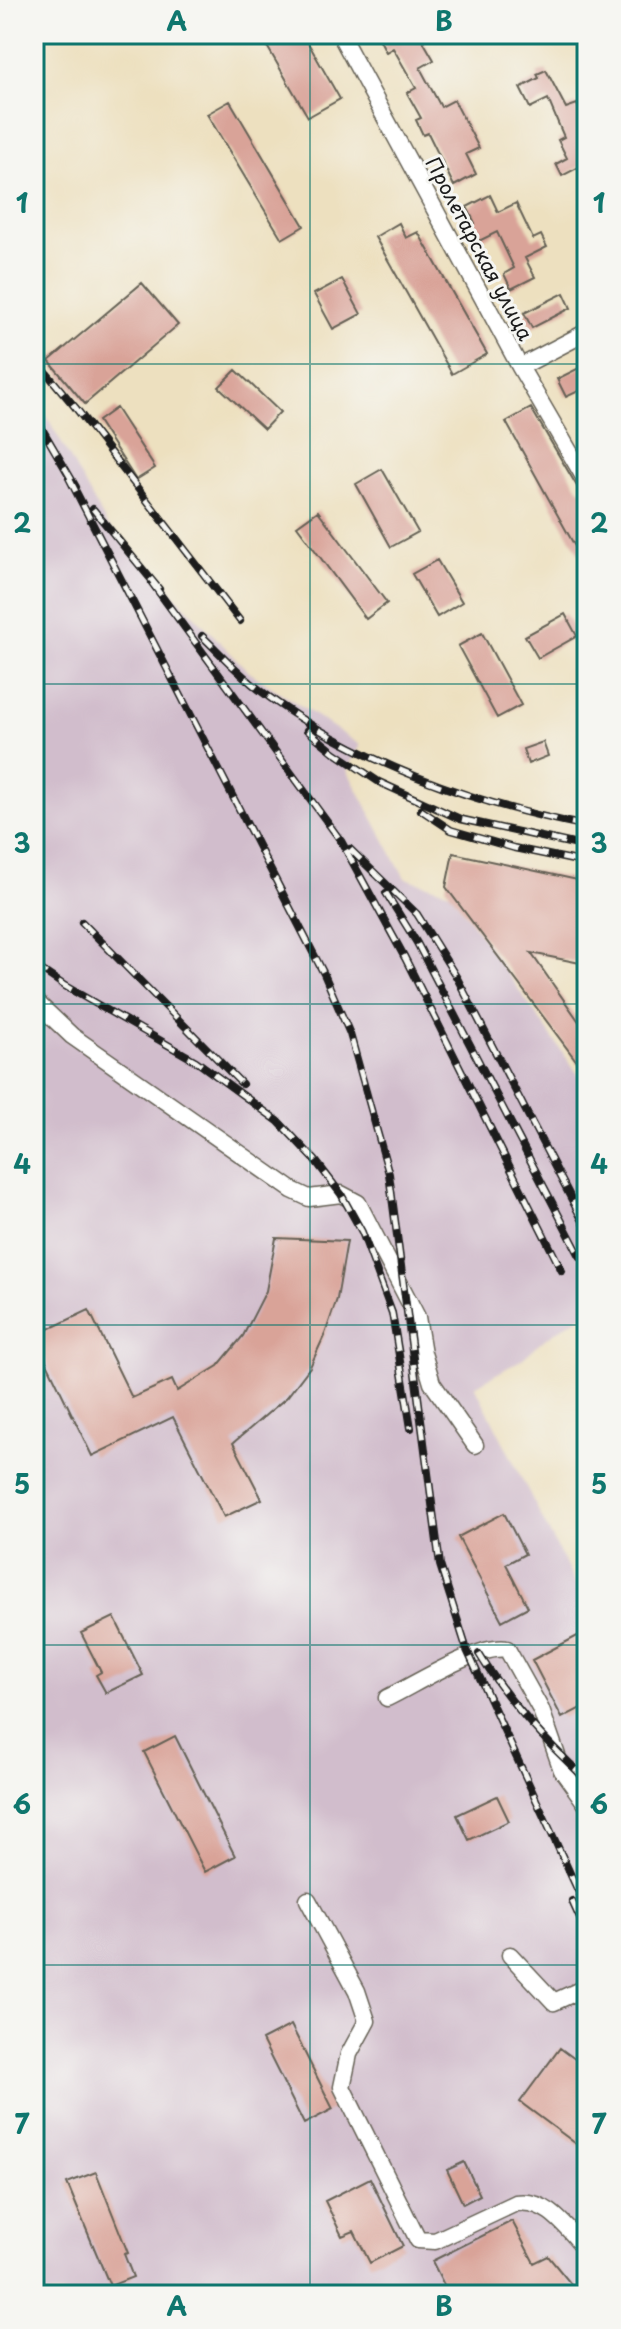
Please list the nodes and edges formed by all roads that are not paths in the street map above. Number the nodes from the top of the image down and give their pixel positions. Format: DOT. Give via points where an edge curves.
graph roads {
  1 [pos="340,34"];
  2 [pos="587,332"];
  3 [pos="520,367"];
  4 [pos="587,482"];
  5 [pos="34,1000"];
  6 [pos="475,1445"];
  7 [pos="387,1698"];
  8 [pos="587,1805"];
  9 [pos="308,1900"];
  10 [pos="510,1955"];
  11 [pos="587,1987"];
  12 [pos="587,2250"];
  1 -- 3 [label="street, Пролетарская улица"];
  2 -- 3 [label="street"];
  3 -- 4 [label="street, Пролетарская улица"];
  5 -- 6 [label="street" via="72,1036 292,1190 309,1198 341,1194 358,1203 417,1317 432,1383"];
  7 -- 8 [label="street" via="478,1652 507,1649 541,1710 562,1770"];
  9 -- 12 [label="street" via="357,1991 367,2021 349,2054 342,2087 418,2240 435,2241 528,2201 543,2205"];
  10 -- 11 [label="street" via="554,2002"];
}
